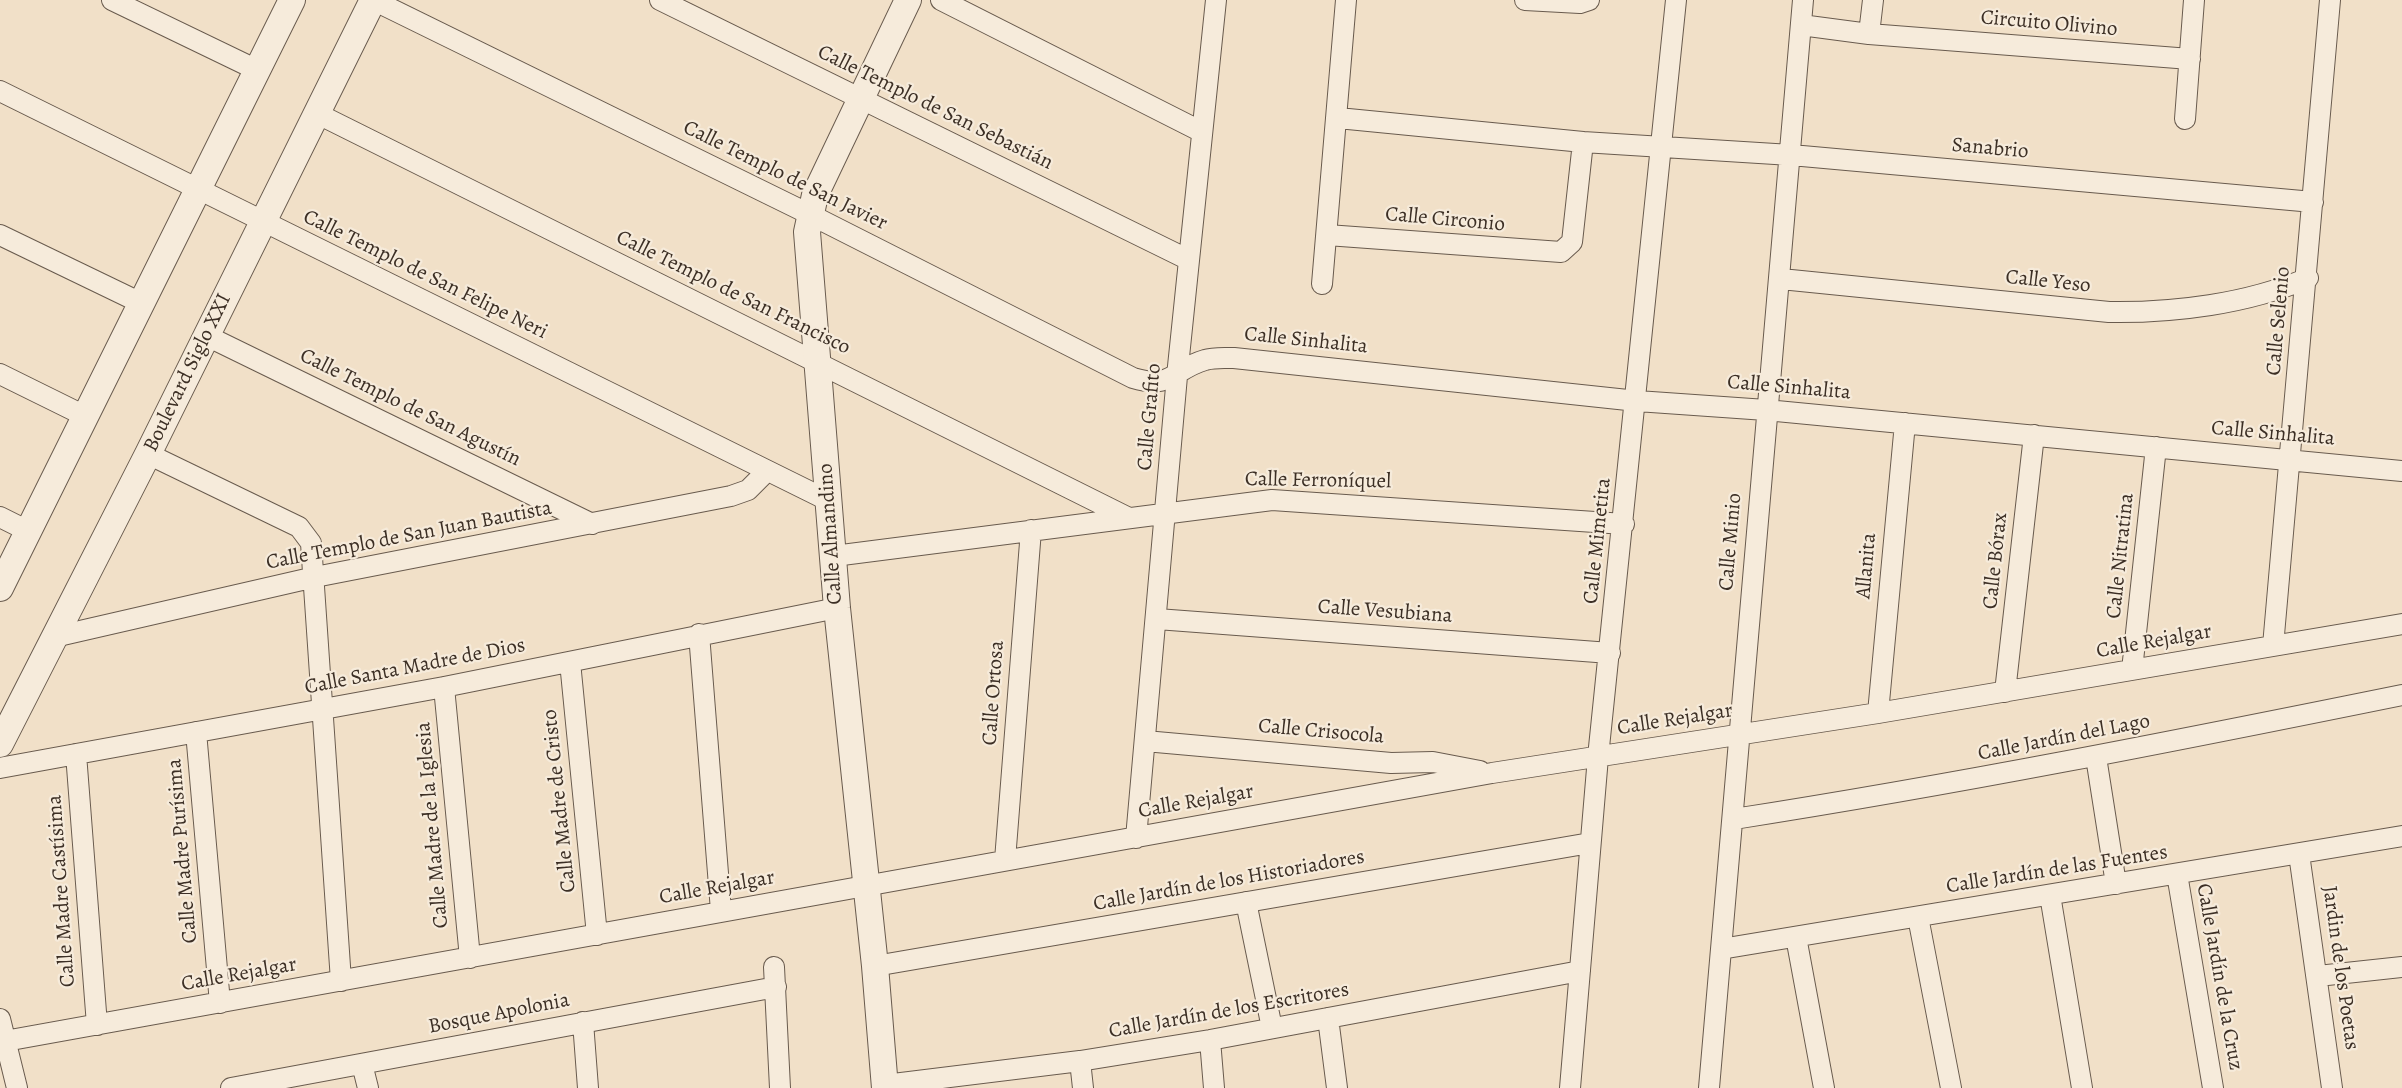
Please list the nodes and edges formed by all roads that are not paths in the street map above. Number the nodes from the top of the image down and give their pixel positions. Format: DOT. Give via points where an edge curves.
graph roads {
  1 [pos="112,0"];
  2 [pos="292,0"];
  3 [pos="373,0"];
  4 [pos="660,0"];
  5 [pos="908,0"];
  6 [pos="941,0"];
  7 [pos="1216,0"];
  8 [pos="1346,0"];
  9 [pos="1525,0"];
  10 [pos="1589,0"];
  11 [pos="1676,0"];
  12 [pos="1803,0"];
  13 [pos="1873,0"];
  14 [pos="2194,0"];
  15 [pos="2330,0"];
  16 [pos="1801,25"];
  17 [pos="1869,34"];
  18 [pos="2190,59"];
  19 [pos="257,70"];
  20 [pos="0,91"];
  21 [pos="860,99"];
  22 [pos="316,113"];
  23 [pos="1338,118"];
  24 [pos="2185,119"];
  25 [pos="1202,132"];
  26 [pos="1583,142"];
  27 [pos="1663,145"];
  28 [pos="1791,155"];
  29 [pos="197,188"];
  30 [pos="2313,202"];
  31 [pos="809,214"];
  32 [pos="263,221"];
  33 [pos="0,235"];
  34 [pos="1327,235"];
  35 [pos="1189,260"];
  36 [pos="2308,278"];
  37 [pos="1781,279"];
  38 [pos="1322,284"];
  39 [pos="141,303"];
  40 [pos="207,336"];
  41 [pos="818,362"];
  42 [pos="0,374"];
  43 [pos="1177,376"];
  44 [pos="1636,401"];
  45 [pos="1766,410"];
  46 [pos="85,416"];
  47 [pos="1905,423"];
  48 [pos="2034,435"];
  49 [pos="2156,447"];
  50 [pos="148,454"];
  51 [pos="2289,459"];
  52 [pos="2402,471"];
  53 [pos="766,472"];
  54 [pos="829,501"];
  55 [pos="1165,514"];
  56 [pos="0,517"];
  57 [pos="1129,518"];
  58 [pos="592,524"];
  59 [pos="1624,524"];
  60 [pos="1031,530"];
  61 [pos="28,531"];
  62 [pos="834,556"];
  63 [pos="315,577"];
  64 [pos="0,588"];
  65 [pos="837,608"];
  66 [pos="1157,619"];
  67 [pos="2402,624"];
  68 [pos="699,634"];
  69 [pos="54,638"];
  70 [pos="2273,646"];
  71 [pos="1610,653"];
  72 [pos="570,662"];
  73 [pos="2132,670"];
  74 [pos="444,687"];
  75 [pos="2005,692"];
  76 [pos="2402,695"];
  77 [pos="323,709"];
  78 [pos="1878,713"];
  79 [pos="196,732"];
  80 [pos="1739,734"];
  81 [pos="1145,741"];
  82 [pos="0,744"];
  83 [pos="76,754"];
  84 [pos="1598,757"];
  85 [pos="2096,757"];
  86 [pos="0,768"];
  87 [pos="1492,773"];
  88 [pos="1734,819"];
  89 [pos="2402,836"];
  90 [pos="1136,838"];
  91 [pos="1590,843"];
  92 [pos="2300,854"];
  93 [pos="1005,860"];
  94 [pos="2177,874"];
  95 [pos="2116,884"];
  96 [pos="867,885"];
  97 [pos="2050,895"];
  98 [pos="1246,902"];
  99 [pos="721,911"];
  100 [pos="1918,917"];
  101 [pos="597,935"];
  102 [pos="1796,937"];
  103 [pos="1720,949"];
  104 [pos="470,958"];
  105 [pos="875,966"];
  106 [pos="2402,967"];
  107 [pos="1580,971"];
  108 [pos="2318,976"];
  109 [pos="341,981"];
  110 [pos="220,1003"];
  111 [pos="0,1018"];
  112 [pos="1329,1018"];
  113 [pos="583,1022"];
  114 [pos="97,1025"];
  115 [pos="1272,1028"];
  116 [pos="1210,1040"];
  117 [pos="3,1041"];
  118 [pos="1080,1061"];
  119 [pos="362,1064"];
  120 [pos="961,1082"];
  121 [pos="885,1086"];
  122 [pos="17,1088"];
  123 [pos="233,1088"];
  124 [pos="368,1088"];
  125 [pos="588,1088"];
  126 [pos="780,1088"];
  127 [pos="1083,1088"];
  128 [pos="1214,1088"];
  129 [pos="1337,1088"];
  130 [pos="1570,1088"];
  131 [pos="1709,1088"];
  132 [pos="1824,1088"];
  133 [pos="1951,1088"];
  134 [pos="2082,1088"];
  135 [pos="2213,1088"];
  136 [pos="2332,1088"];
  1 -- 19 [label="street"];
  2 -- 19 [label="street"];
  3 -- 22 [label="street, Boulevard Siglo XXI"];
  3 -- 31 [label="street, Calle Templo de San Javier"];
  4 -- 21 [label="street, Calle Templo de San Sebastián"];
  5 -- 21 [label="street, Calle Almandino"];
  6 -- 25 [label="street"];
  7 -- 25 [label="street, Calle Grafito"];
  8 -- 23 [label="street"];
  9 -- 10 [label="street"];
  11 -- 27 [label="street, Calle Mimetita"];
  12 -- 16 [label="street, Calle Minio"];
  13 -- 17 [label="street"];
  14 -- 18 [label="street"];
  15 -- 30 [label="street, Calle Selenio"];
  16 -- 17 [label="street, Circuito Olivino"];
  16 -- 28 [label="street, Calle Minio"];
  17 -- 18 [label="street, Circuito Olivino"];
  18 -- 24 [label="street"];
  19 -- 29 [label="street"];
  20 -- 29 [label="street, Calle Templo de San Felipe Neri"];
  21 -- 31 [label="street, Calle Almandino"];
  21 -- 35 [label="street, Calle Templo de San Sebastián"];
  22 -- 32 [label="street, Boulevard Siglo XXI"];
  22 -- 41 [label="street, Calle Templo de San Francisco"];
  23 -- 26 [label="street"];
  23 -- 34 [label="street"];
  25 -- 35 [label="street, Calle Grafito"];
  26 -- 27 [label="street"];
  26 -- 34 [label="street, Calle Circonio" via="1572,242 1561,252"];
  27 -- 28 [label="street, Sanabrio"];
  27 -- 44 [label="street, Calle Mimetita"];
  28 -- 30 [label="street, Sanabrio"];
  28 -- 37 [label="street, Calle Minio"];
  29 -- 32 [label="street, Calle Templo de San Felipe Neri"];
  29 -- 39 [label="street"];
  30 -- 36 [label="street, Calle Selenio"];
  31 -- 41 [label="street, Calle Almandino" via="807,247"];
  31 -- 43 [label="street, Calle Templo de San Javier" via="1133,378 1149,383"];
  32 -- 40 [label="street, Boulevard Siglo XXI"];
  32 -- 53 [label="street, Calle Templo de San Felipe Neri"];
  33 -- 39 [label="street"];
  34 -- 38 [label="street"];
  35 -- 43 [label="street, Calle Grafito"];
  36 -- 37 [label="street, Calle Yeso" via="2251,297 2147,313"];
  36 -- 51 [label="street, Calle Selenio"];
  37 -- 45 [label="street, Calle Minio"];
  39 -- 46 [label="street"];
  40 -- 50 [label="street, Boulevard Siglo XXI"];
  40 -- 58 [label="street, Calle Templo de San Agustín"];
  41 -- 54 [label="street, Calle Almandino"];
  41 -- 57 [label="street, Calle Templo de San Francisco"];
  42 -- 46 [label="street"];
  43 -- 44 [label="street, Calle Sinhalita" via="1204,360 1234,358"];
  43 -- 55 [label="street, Calle Grafito"];
  44 -- 45 [label="street, Calle Sinhalita"];
  44 -- 59 [label="street, Calle Mimetita"];
  45 -- 47 [label="street, Calle Sinhalita"];
  45 -- 80 [label="street, Calle Minio"];
  46 -- 61 [label="street"];
  47 -- 48 [label="street, Calle Sinhalita"];
  47 -- 78 [label="street, Allanita"];
  48 -- 49 [label="street, Calle Sinhalita"];
  48 -- 75 [label="street, Calle Bórax"];
  49 -- 51 [label="street, Calle Sinhalita"];
  49 -- 73 [label="street, Calle Nitratina"];
  50 -- 63 [label="street" via="299,527 311,543"];
  50 -- 69 [label="street, Boulevard Siglo XXI"];
  51 -- 52 [label="street, Calle Sinhalita"];
  51 -- 70 [label="street, Calle Selenio"];
  53 -- 54 [label="street, Calle Templo de San Felipe Neri"];
  53 -- 58 [label="street, Calle Templo de San Juan Bautista" via="748,490 731,496"];
  54 -- 62 [label="street, Calle Almandino"];
  55 -- 57 [label="street, Calle Ferroníquel"];
  55 -- 59 [label="street, Calle Ferroníquel" via="1243,502 1306,501"];
  55 -- 66 [label="street, Calle Grafito"];
  56 -- 61 [label="street"];
  57 -- 60 [label="street, Calle Ferroníquel"];
  58 -- 63 [label="street, Calle Templo de San Juan Bautista"];
  59 -- 71 [label="street, Calle Mimetita"];
  60 -- 62 [label="street, Calle Ferroníquel"];
  60 -- 93 [label="street, Calle Ortosa"];
  61 -- 64 [label="street"];
  62 -- 65 [label="street, Calle Almandino"];
  63 -- 69 [label="street, Calle Templo de San Juan Bautista"];
  63 -- 77 [label="street"];
  65 -- 68 [label="street, Calle Santa Madre de Dios"];
  65 -- 96 [label="street, Calle Almandino"];
  66 -- 71 [label="street, Calle Vesubiana"];
  66 -- 81 [label="street, Calle Grafito"];
  67 -- 70 [label="street, Calle Rejalgar"];
  68 -- 72 [label="street, Calle Santa Madre de Dios"];
  68 -- 99 [label="street"];
  69 -- 82 [label="street, Boulevard Siglo XXI"];
  70 -- 73 [label="street, Calle Rejalgar"];
  71 -- 84 [label="street, Calle Mimetita"];
  72 -- 74 [label="street, Calle Santa Madre de Dios"];
  72 -- 101 [label="street, Calle Madre de Cristo"];
  73 -- 75 [label="street, Calle Rejalgar"];
  74 -- 77 [label="street, Calle Santa Madre de Dios"];
  74 -- 104 [label="street, Calle Madre de la Iglesia"];
  75 -- 78 [label="street, Calle Rejalgar"];
  76 -- 85 [label="street, Calle Jardín del Lago"];
  77 -- 79 [label="street, Calle Santa Madre de Dios"];
  77 -- 109 [label="street"];
  78 -- 80 [label="street, Calle Rejalgar"];
  79 -- 83 [label="street, Calle Santa Madre de Dios"];
  79 -- 110 [label="street, Calle Madre Purísima"];
  80 -- 84 [label="street, Calle Rejalgar"];
  80 -- 88 [label="street, Calle Minio"];
  81 -- 87 [label="street, Calle Crisocola" via="1391,762 1433,762"];
  81 -- 90 [label="street, Calle Grafito"];
  83 -- 86 [label="street, Calle Santa Madre de Dios"];
  83 -- 114 [label="street, Calle Madre Castísima"];
  84 -- 87 [label="street, Calle Rejalgar"];
  84 -- 91 [label="street, Calle Mimetita"];
  85 -- 88 [label="street, Calle Jardín del Lago"];
  85 -- 95 [label="street"];
  87 -- 90 [label="street, Calle Rejalgar"];
  88 -- 103 [label="street, Calle Minio"];
  89 -- 92 [label="street, Calle Jardín de las Fuentes"];
  90 -- 93 [label="street, Calle Rejalgar"];
  91 -- 98 [label="street, Calle Jardín de los Historiadores"];
  91 -- 107 [label="street, Calle Mimetita"];
  92 -- 94 [label="street, Calle Jardín de las Fuentes"];
  92 -- 108 [label="street, Jardin de los Poetas"];
  93 -- 96 [label="street, Calle Rejalgar"];
  94 -- 95 [label="street, Calle Jardín de las Fuentes"];
  94 -- 135 [label="street, Calle Jardín de la Cruz"];
  95 -- 97 [label="street, Calle Jardín de las Fuentes"];
  96 -- 99 [label="street, Calle Rejalgar"];
  96 -- 105 [label="street, Calle Almandino"];
  97 -- 100 [label="street, Calle Jardín de las Fuentes"];
  97 -- 134 [label="street"];
  98 -- 105 [label="street, Calle Jardín de los Historiadores"];
  98 -- 115 [label="street"];
  99 -- 101 [label="street, Calle Rejalgar"];
  100 -- 102 [label="street, Calle Jardín de las Fuentes"];
  100 -- 133 [label="street"];
  101 -- 104 [label="street, Calle Rejalgar"];
  102 -- 103 [label="street, Calle Jardín de las Fuentes"];
  102 -- 132 [label="street"];
  103 -- 131 [label="street, Calle Minio"];
  104 -- 109 [label="street, Calle Rejalgar"];
  105 -- 121 [label="street, Calle Almandino"];
  106 -- 108 [label="street"];
  107 -- 112 [label="street, Calle Jardín de los Escritores"];
  107 -- 130 [label="street, Calle Mimetita"];
  108 -- 136 [label="street, Jardin de los Poetas"];
  109 -- 110 [label="street, Calle Rejalgar"];
  110 -- 114 [label="street, Calle Rejalgar"];
  111 -- 117 [label="street"];
  112 -- 115 [label="street, Calle Jardín de los Escritores"];
  112 -- 129 [label="street"];
  113 -- 119 [label="street, Bosque Apolonia"];
  113 -- 125 [label="street"];
  113 -- 126 [label="street, Bosque Apolonia" via="775,977"];
  114 -- 117 [label="street, Calle Rejalgar"];
  115 -- 116 [label="street, Calle Jardín de los Escritores"];
  116 -- 118 [label="street, Calle Jardín de los Escritores"];
  116 -- 128 [label="street"];
  117 -- 122 [label="street"];
  118 -- 120 [label="street, Calle Jardín de los Escritores"];
  118 -- 127 [label="street"];
  119 -- 123 [label="street, Bosque Apolonia"];
  119 -- 124 [label="street"];
  120 -- 121 [label="street, Calle Jardín de los Escritores"];
}
